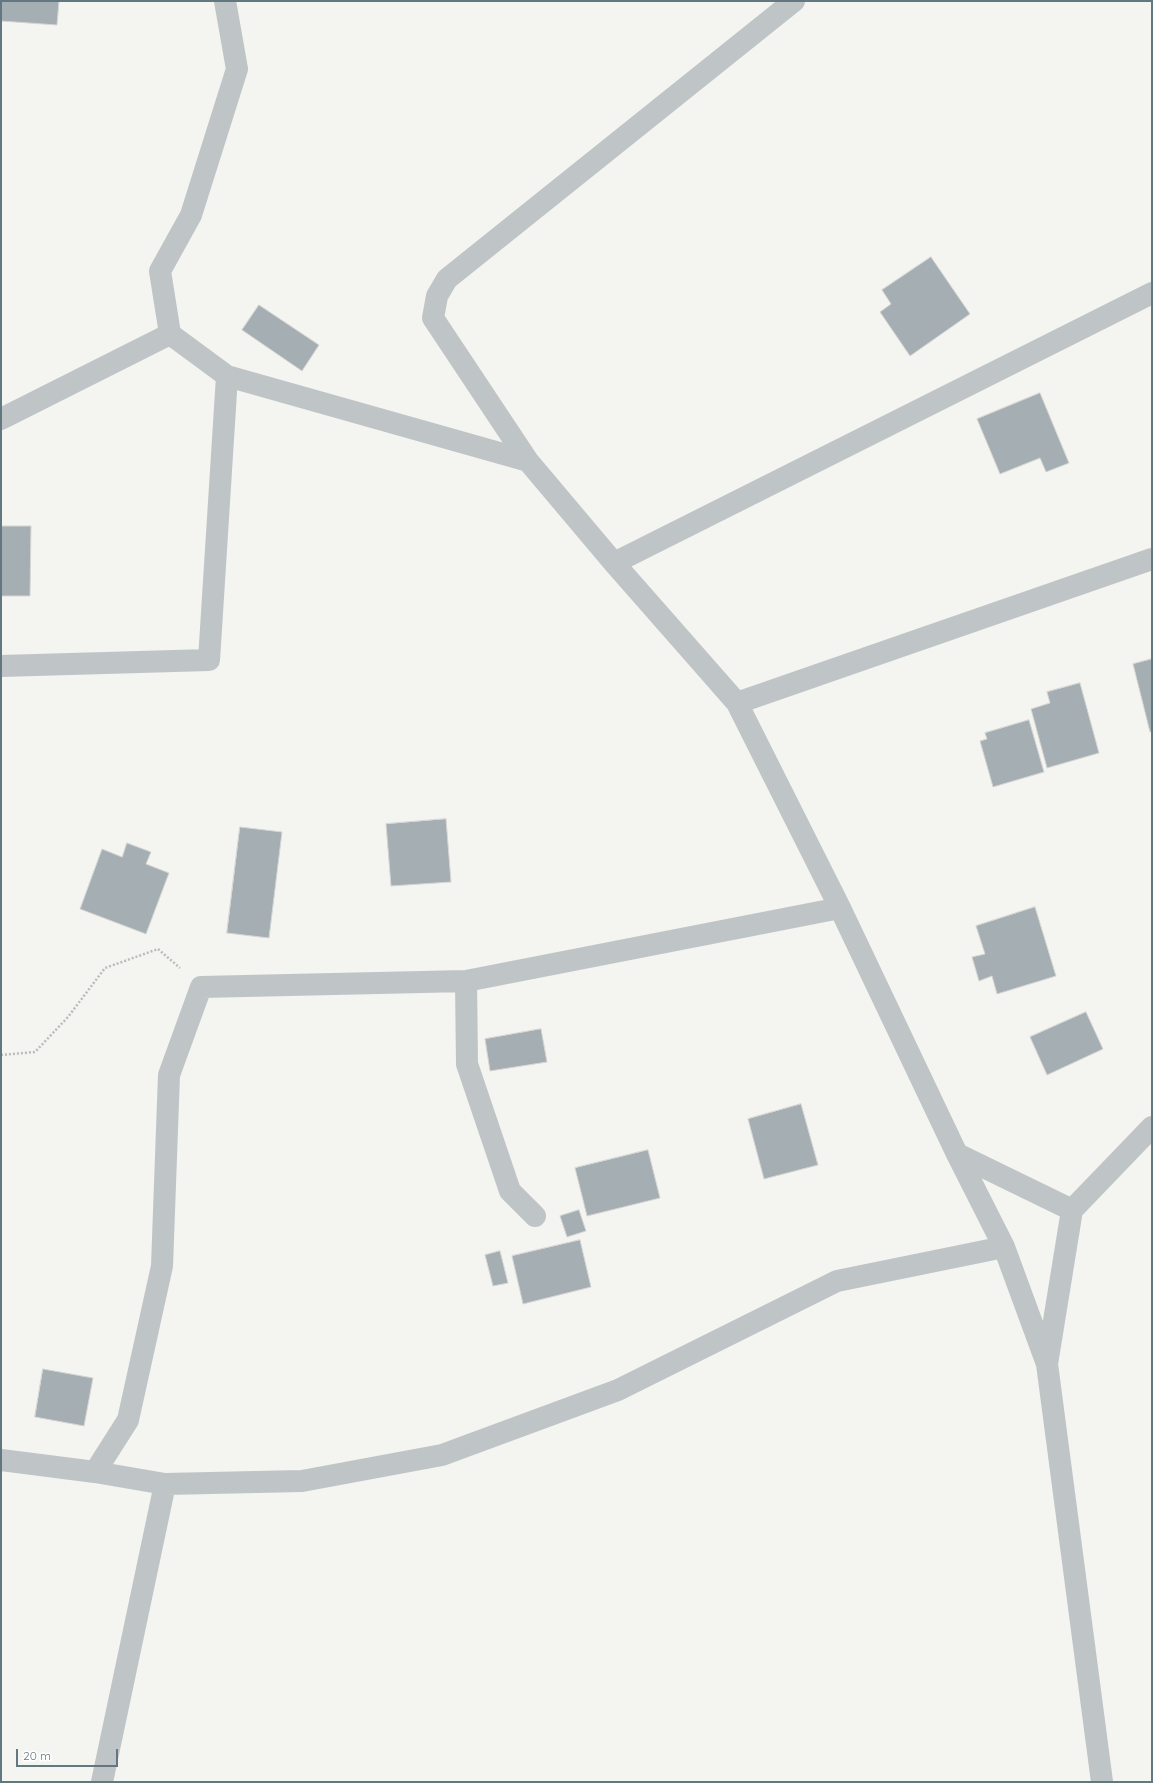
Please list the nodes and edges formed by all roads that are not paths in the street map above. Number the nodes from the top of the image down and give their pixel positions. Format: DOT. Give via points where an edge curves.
graph roads {
  1 [pos="225,1"];
  2 [pos="794,1"];
  3 [pos="1152,293"];
  4 [pos="170,334"];
  5 [pos="227,376"];
  6 [pos="1,419"];
  7 [pos="528,461"];
  8 [pos="1152,559"];
  9 [pos="614,563"];
  10 [pos="1,666"];
  11 [pos="737,703"];
  12 [pos="840,908"];
  13 [pos="466,981"];
  14 [pos="1152,1127"];
  15 [pos="957,1154"];
  16 [pos="1072,1210"];
  17 [pos="535,1216"];
  18 [pos="1004,1247"];
  19 [pos="1047,1364"];
  20 [pos="1,1460"];
  21 [pos="95,1472"];
  22 [pos="165,1484"];
  23 [pos="102,1782"];
  24 [pos="1102,1782"];
  1 -- 4 [label="street" via="237,69 191,216 160,271"];
  2 -- 7 [label="street" via="447,279 437,296 433,318"];
  3 -- 9 [label="street"];
  4 -- 5 [label="street"];
  4 -- 6 [label="street"];
  5 -- 7 [label="street"];
  5 -- 10 [label="street" via="209,660"];
  7 -- 9 [label="street"];
  8 -- 11 [label="street"];
  9 -- 11 [label="street"];
  11 -- 12 [label="street"];
  12 -- 13 [label="street"];
  12 -- 15 [label="street"];
  13 -- 17 [label="street" via="468,1064 510,1191"];
  13 -- 21 [label="street" via="201,987 169,1075 162,1266 128,1420"];
  14 -- 16 [label="street"];
  15 -- 16 [label="street"];
  15 -- 18 [label="street"];
  16 -- 19 [label="street"];
  18 -- 19 [label="street"];
  18 -- 22 [label="street" via="837,1281 618,1390 442,1455 302,1482"];
  19 -- 24 [label="street"];
  20 -- 21 [label="street"];
  21 -- 22 [label="street"];
  22 -- 23 [label="street"];
}
